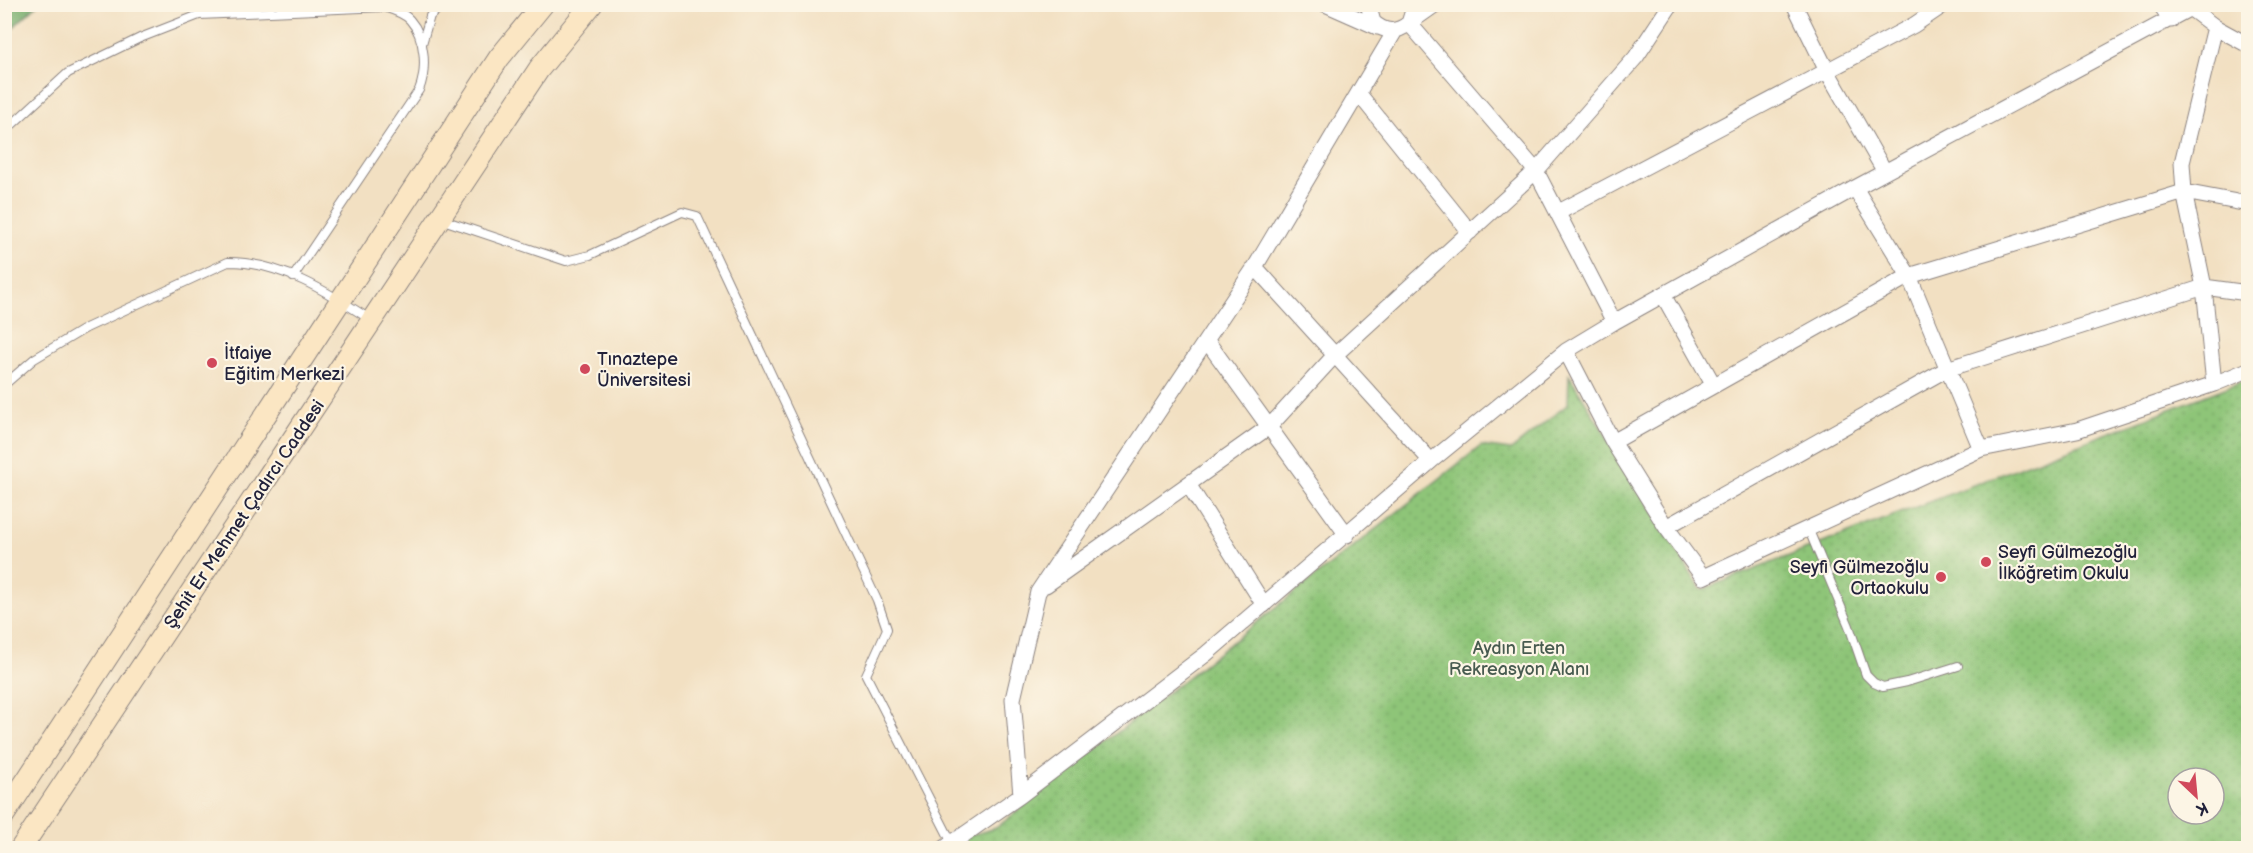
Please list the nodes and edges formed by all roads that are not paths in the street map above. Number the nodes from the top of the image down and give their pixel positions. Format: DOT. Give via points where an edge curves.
graph roads {
  1 [pos="412,4"];
  2 [pos="444,4"];
  3 [pos="543,4"];
  4 [pos="592,4"];
  5 [pos="1325,4"];
  6 [pos="1368,4"];
  7 [pos="1415,4"];
  8 [pos="1436,4"];
  9 [pos="1671,4"];
  10 [pos="1794,4"];
  11 [pos="1945,4"];
  12 [pos="2160,4"];
  13 [pos="384,7"];
  14 [pos="2194,7"];
  15 [pos="2171,21"];
  16 [pos="1409,23"];
  17 [pos="2215,27"];
  18 [pos="1379,28"];
  19 [pos="1395,31"];
  20 [pos="421,45"];
  21 [pos="2248,45"];
  22 [pos="1826,69"];
  23 [pos="1359,94"];
  24 [pos="4,132"];
  25 [pos="1536,171"];
  26 [pos="1885,172"];
  27 [pos="1855,188"];
  28 [pos="2184,192"];
  29 [pos="2248,204"];
  30 [pos="1559,212"];
  31 [pos="440,219"];
  32 [pos="1470,232"];
  33 [pos="1255,267"];
  34 [pos="1909,276"];
  35 [pos="293,277"];
  36 [pos="2204,287"];
  37 [pos="2248,293"];
  38 [pos="1663,295"];
  39 [pos="342,301"];
  40 [pos="373,321"];
  41 [pos="1614,322"];
  42 [pos="1207,340"];
  43 [pos="1566,351"];
  44 [pos="1335,355"];
  45 [pos="1947,369"];
  46 [pos="2248,370"];
  47 [pos="1713,384"];
  48 [pos="2214,384"];
  49 [pos="4,385"];
  50 [pos="1270,426"];
  51 [pos="1613,442"];
  52 [pos="1981,449"];
  53 [pos="1431,461"];
  54 [pos="1188,484"];
  55 [pos="1666,527"];
  56 [pos="1808,528"];
  57 [pos="1347,535"];
  58 [pos="1038,592"];
  59 [pos="1264,604"];
  60 [pos="1958,666"];
  61 [pos="1021,795"];
  62 [pos="4,815"];
  63 [pos="949,846"];
  64 [pos="21,849"];
  1 -- 13 [label="lane"];
  2 -- 20 [label="lane" via="430,16"];
  3 -- 39 [label="main road, Şehit Er Mehmet Çadırcı Caddesi" via="499,58"];
  4 -- 31 [label="main road, Şehit Er Mehmet Çadırcı Caddesi" via="539,69"];
  5 -- 18 [label="street"];
  6 -- 18 [label="street" via="1369,15"];
  7 -- 16 [label="street"];
  8 -- 16 [label="street"];
  9 -- 25 [label="street" via="1636,57"];
  10 -- 22 [label="street"];
  11 -- 22 [label="street" via="1914,25"];
  12 -- 15 [label="street"];
  13 -- 20 [label="lane" via="410,20"];
  13 -- 24 [label="lane" via="199,15 68,73"];
  14 -- 15 [label="street"];
  14 -- 17 [label="street"];
  15 -- 26 [label="street"];
  16 -- 19 [label="street"];
  16 -- 25 [label="street"];
  17 -- 21 [label="street"];
  17 -- 28 [label="street" via="2182,163"];
  18 -- 19 [label="street"];
  19 -- 23 [label="street"];
  20 -- 35 [label="lane" via="424,65 419,90"];
  22 -- 26 [label="street"];
  22 -- 30 [label="street"];
  23 -- 32 [label="street"];
  23 -- 33 [label="street"];
  25 -- 30 [label="street"];
  25 -- 32 [label="street"];
  26 -- 27 [label="street"];
  27 -- 34 [label="street"];
  27 -- 38 [label="street"];
  28 -- 29 [label="street"];
  28 -- 34 [label="street"];
  28 -- 36 [label="street"];
  30 -- 41 [label="street"];
  31 -- 40 [label="main road, Şehit Er Mehmet Çadırcı Caddesi"];
  31 -- 63 [label="lane" via="566,261 590,255 682,212 697,216 877,600 887,629 866,675"];
  32 -- 44 [label="street"];
  33 -- 42 [label="street"];
  33 -- 44 [label="street"];
  34 -- 45 [label="street"];
  34 -- 47 [label="street"];
  35 -- 39 [label="lane"];
  35 -- 49 [label="lane" via="252,262 228,262 86,328 34,359"];
  36 -- 37 [label="street"];
  36 -- 45 [label="street"];
  36 -- 48 [label="street"];
  38 -- 41 [label="street"];
  38 -- 47 [label="street"];
  39 -- 40 [label="lane"];
  39 -- 62 [label="main road, Şehit Er Mehmet Çadırcı Caddesi"];
  40 -- 64 [label="main road, Şehit Er Mehmet Çadırcı Caddesi"];
  41 -- 43 [label="street"];
  42 -- 50 [label="street"];
  42 -- 58 [label="street"];
  43 -- 51 [label="street"];
  43 -- 53 [label="street"];
  44 -- 50 [label="street"];
  44 -- 53 [label="street"];
  45 -- 52 [label="street"];
  45 -- 55 [label="street"];
  46 -- 48 [label="street"];
  47 -- 51 [label="street"];
  48 -- 52 [label="street" via="2077,430"];
  50 -- 54 [label="street"];
  50 -- 57 [label="street"];
  51 -- 55 [label="street"];
  52 -- 56 [label="street"];
  53 -- 57 [label="street"];
  54 -- 58 [label="street"];
  54 -- 59 [label="street"];
  55 -- 56 [label="street" via="1703,576"];
  56 -- 60 [label="lane" via="1866,675 1874,683 1882,687 1907,682"];
  57 -- 59 [label="street"];
  58 -- 61 [label="street" via="1013,699"];
  59 -- 61 [label="street" via="1206,654"];
  61 -- 63 [label="street"];
}
